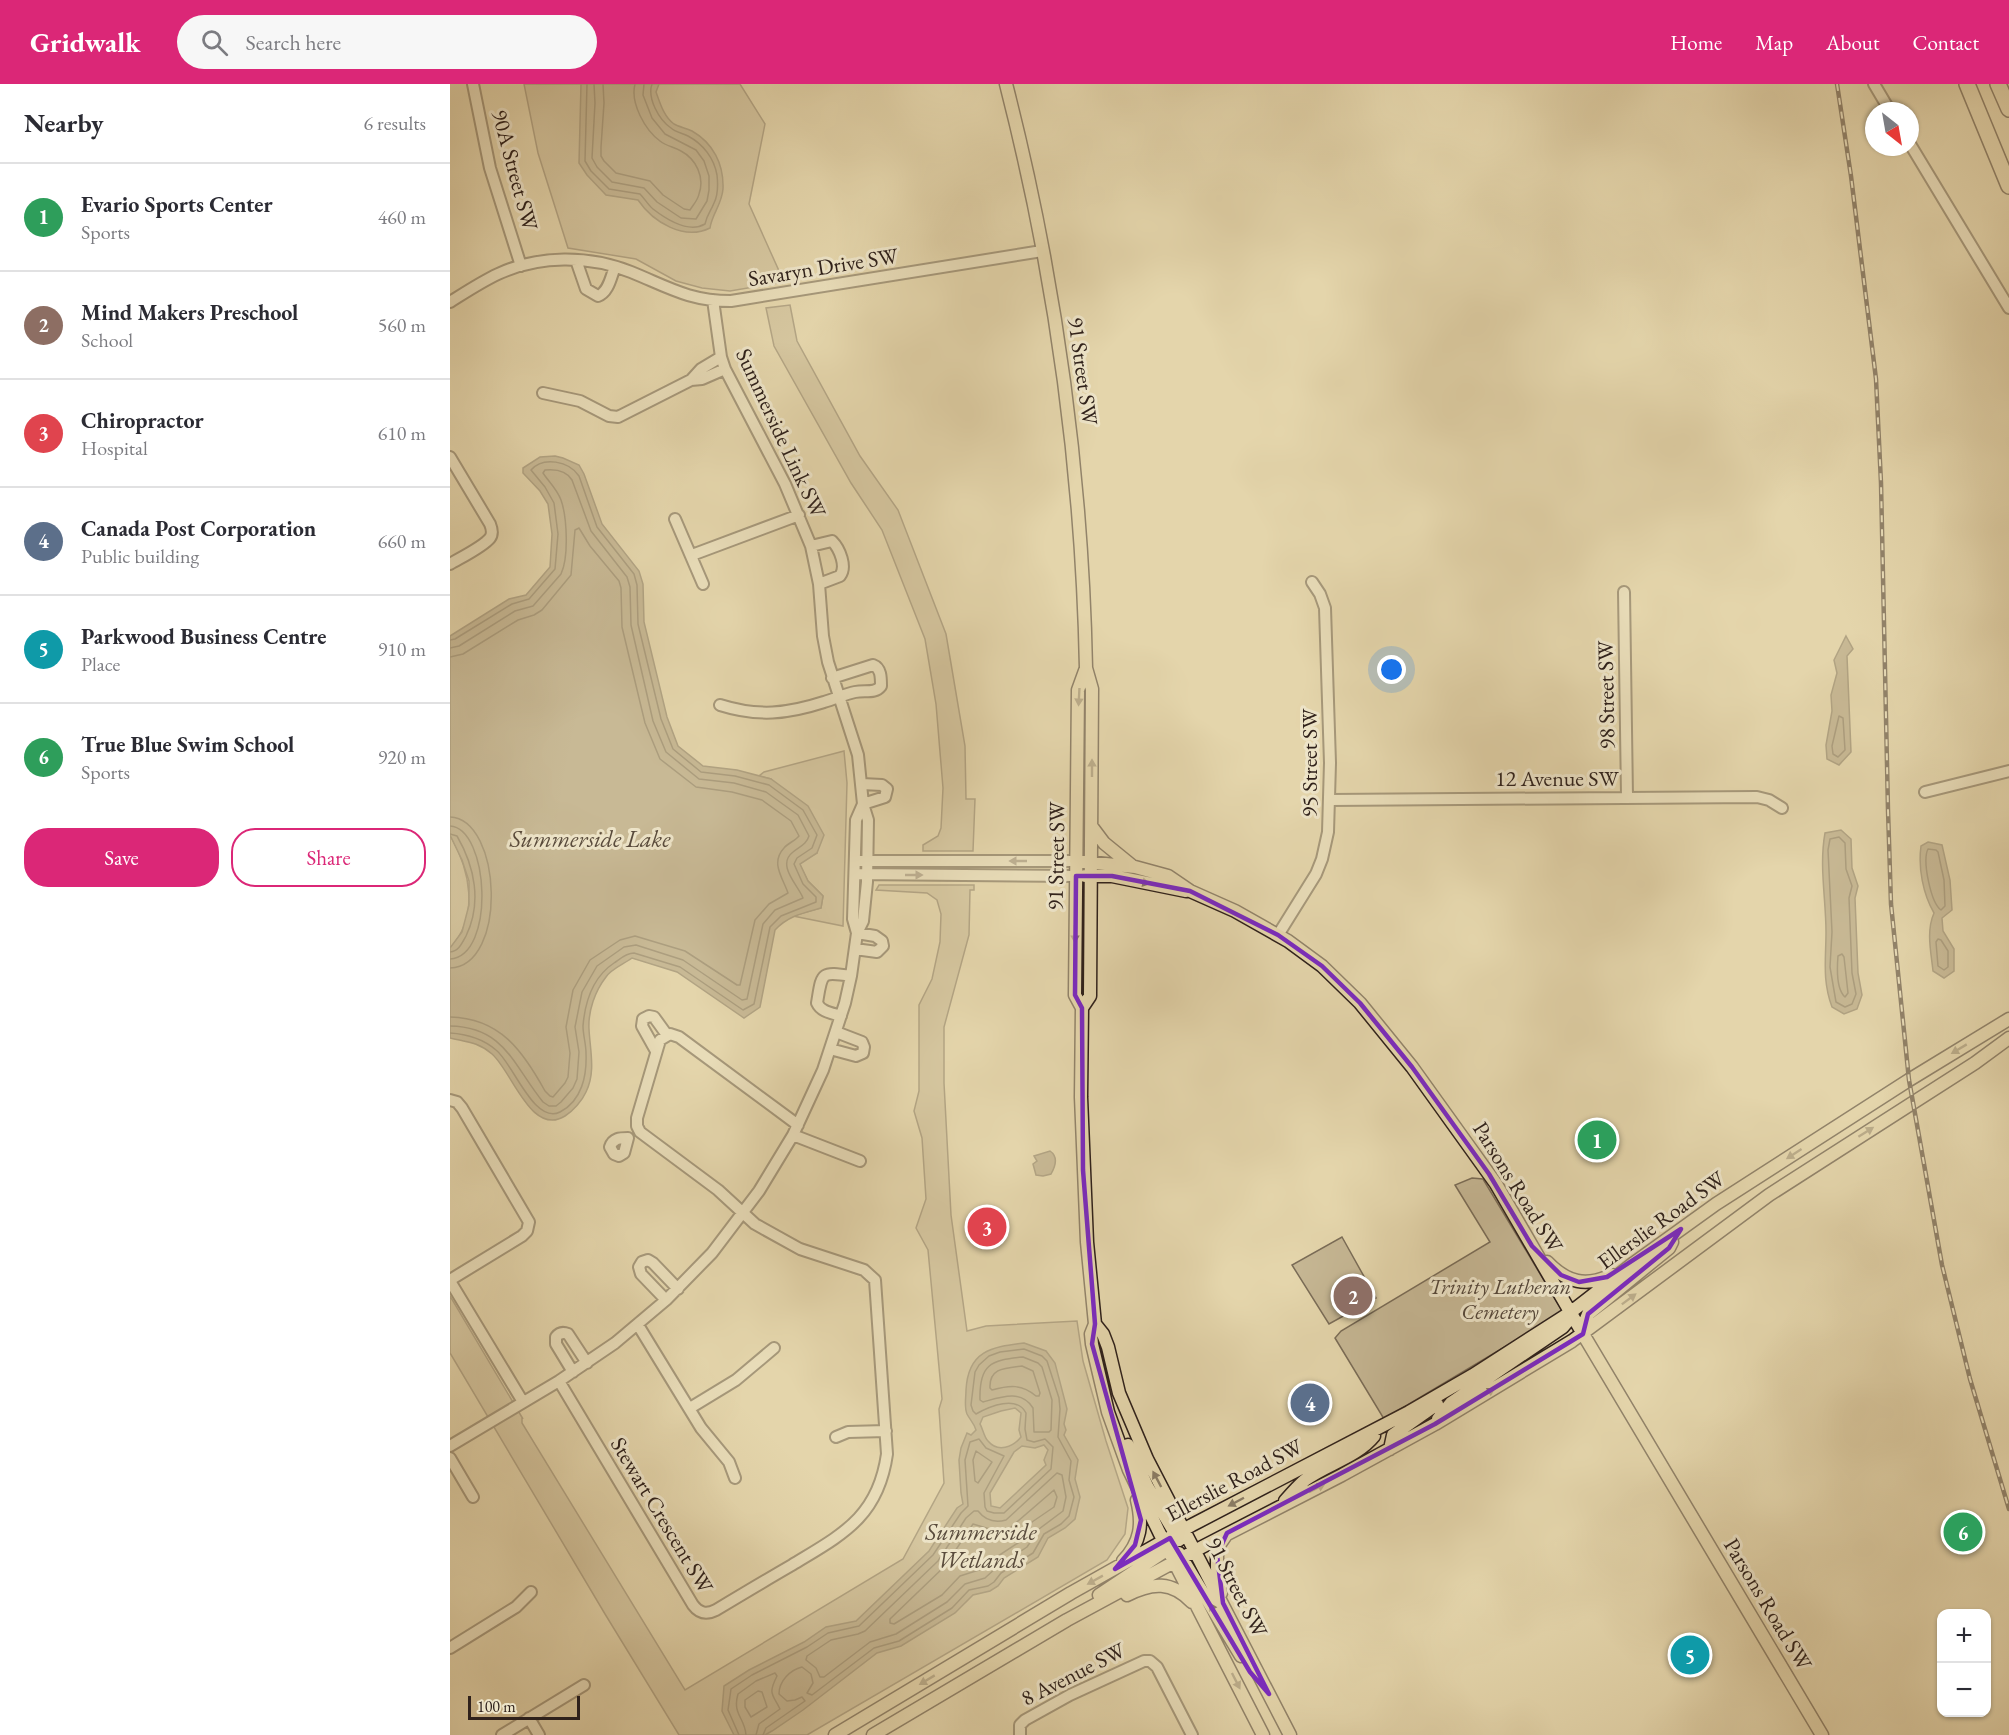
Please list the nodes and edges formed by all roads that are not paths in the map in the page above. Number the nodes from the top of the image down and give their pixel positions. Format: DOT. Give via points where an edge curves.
graph roads {
  1 [pos="473,84"];
  2 [pos="1006,84"];
  3 [pos="1874,84"];
  4 [pos="1967,84"];
  5 [pos="1998,84"];
  6 [pos="1885,102"];
  7 [pos="2009,109"];
  8 [pos="1917,156"];
  9 [pos="2009,186"];
  10 [pos="1042,251"];
  11 [pos="576,260"];
  12 [pos="521,266"];
  13 [pos="615,267"];
  14 [pos="714,300"];
  15 [pos="450,302"];
  16 [pos="2009,308"];
  17 [pos="721,357"];
  18 [pos="725,369"];
  19 [pos="691,380"];
  20 [pos="543,393"];
  21 [pos="450,457"];
  22 [pos="799,515"];
  23 [pos="675,519"];
  24 [pos="811,546"];
  25 [pos="692,555"];
  26 [pos="450,564"];
  27 [pos="1312,582"];
  28 [pos="703,584"];
  29 [pos="819,584"];
  30 [pos="1623,592"];
  31 [pos="1086,668"];
  32 [pos="832,678"];
  33 [pos="839,697"];
  34 [pos="720,705"];
  35 [pos="2009,771"];
  36 [pos="862,784"];
  37 [pos="1925,792"];
  38 [pos="1627,797"];
  39 [pos="1330,800"];
  40 [pos="863,804"];
  41 [pos="1782,808"];
  42 [pos="1092,827"];
  43 [pos="856,861"];
  44 [pos="868,861"];
  45 [pos="1076,861"];
  46 [pos="1092,862"];
  47 [pos="1135,867"];
  48 [pos="856,874"];
  49 [pos="867,874"];
  50 [pos="1076,876"];
  51 [pos="1091,876"];
  52 [pos="1190,891"];
  53 [pos="857,933"];
  54 [pos="1278,935"];
  55 [pos="855,949"];
  56 [pos="851,976"];
  57 [pos="1082,1008"];
  58 [pos="841,1016"];
  59 [pos="2009,1019"];
  60 [pos="836,1032"];
  61 [pos="667,1035"];
  62 [pos="2009,1038"];
  63 [pos="831,1049"];
  64 [pos="656,1050"];
  65 [pos="451,1100"];
  66 [pos="638,1129"];
  67 [pos="795,1130"];
  68 [pos="628,1138"];
  69 [pos="860,1161"];
  70 [pos="743,1213"];
  71 [pos="1681,1229"];
  72 [pos="1532,1246"];
  73 [pos="1634,1263"];
  74 [pos="450,1280"];
  75 [pos="678,1289"];
  76 [pos="666,1300"];
  77 [pos="1571,1312"];
  78 [pos="638,1324"];
  79 [pos="1095,1324"];
  80 [pos="1583,1334"];
  81 [pos="774,1348"];
  82 [pos="587,1363"];
  83 [pos="1096,1365"];
  84 [pos="573,1372"];
  85 [pos="1473,1375"];
  86 [pos="559,1381"];
  87 [pos="523,1402"];
  88 [pos="690,1408"];
  89 [pos="1435,1424"];
  90 [pos="1378,1429"];
  91 [pos="886,1431"];
  92 [pos="836,1437"];
  93 [pos="450,1446"];
  94 [pos="1390,1449"];
  95 [pos="450,1458"];
  96 [pos="1129,1470"];
  97 [pos="735,1478"];
  98 [pos="473,1497"];
  99 [pos="1278,1509"];
  100 [pos="1227,1533"];
  101 [pos="1174,1540"];
  102 [pos="1195,1550"];
  103 [pos="1179,1559"];
  104 [pos="1115,1569"];
  105 [pos="531,1592"];
  106 [pos="1223,1603"];
  107 [pos="1200,1611"];
  108 [pos="450,1648"];
  109 [pos="1005,1656"];
  110 [pos="584,1685"];
  111 [pos="1269,1694"];
  112 [pos="529,1718"];
  113 [pos="1019,1732"];
  114 [pos="502,1735"];
  115 [pos="539,1735"];
  116 [pos="835,1735"];
  117 [pos="873,1735"];
  118 [pos="1192,1735"];
  119 [pos="1263,1735"];
  120 [pos="1290,1735"];
  121 [pos="1821,1735"];
  1 -- 12 [label="street, 90A Street SW" via="490,168"];
  2 -- 10 [label="main road, 91 Street SW"];
  3 -- 6 [label="street"];
  4 -- 9 [label="highway"];
  5 -- 7 [label="highway"];
  8 -- 16 [label="street"];
  10 -- 14 [label="street, Savaryn Drive SW" via="755,298"];
  10 -- 31 [label="main road, 91 Street SW" via="1071,434"];
  11 -- 12 [label="street, Savaryn Drive SW"];
  11 -- 13 [label="street, Savaryn Drive SW"];
  11 -- 13 [label="street" via="586,289 598,296 604,292"];
  12 -- 15 [label="street, Savaryn Drive SW"];
  13 -- 14 [label="street, Savaryn Drive SW" via="677,293"];
  14 -- 17 [label="street, Summerside Link SW"];
  17 -- 18 [label="street, Summerside Link SW"];
  17 -- 19 [label="street"];
  18 -- 19 [label="street"];
  18 -- 22 [label="street, Summerside Link SW"];
  19 -- 20 [label="street" via="618,417 580,401"];
  21 -- 26 [label="street" via="492,531 488,540"];
  22 -- 24 [label="street, Summerside Link SW"];
  22 -- 25 [label="street"];
  23 -- 25 [label="street"];
  24 -- 29 [label="street, Summerside Link SW"];
  24 -- 29 [label="street, Summerside Link SW" via="832,541 844,568 840,576"];
  25 -- 28 [label="street"];
  27 -- 39 [label="street, 95 Street SW" via="1325,608"];
  29 -- 32 [label="street, Summerside Link SW"];
  30 -- 38 [label="street, 98 Street SW"];
  42 -- 31 [label="main road, 91 Street SW, one-way" via="1092,689"];
  31 -- 45 [label="main road, 91 Street SW, one-way" via="1078,690"];
  32 -- 33 [label="street, Summerside Link SW"];
  32 -- 33 [label="street" via="868,666 876,666 880,673 878,690"];
  33 -- 34 [label="street" via="773,713 744,712"];
  33 -- 36 [label="street, Summerside Link SW" via="856,748"];
  35 -- 37 [label="street"];
  36 -- 40 [label="street, Summerside Link SW"];
  36 -- 40 [label="street" via="882,784 887,789 885,797"];
  38 -- 39 [label="street, 12 Avenue SW"];
  38 -- 41 [label="street, 12 Avenue SW" via="1757,797"];
  39 -- 54 [label="street, 95 Street SW" via="1322,859"];
  40 -- 43 [label="street" via="856,820"];
  40 -- 44 [label="street, Summerside Link SW" via="868,820"];
  42 -- 46 [label="main road, 91 Street SW"];
  42 -- 47 [label="main road" via="1111,849"];
  43 -- 44 [label="street"];
  43 -- 48 [label="street"];
  45 -- 44 [label="street, one-way"];
  44 -- 49 [label="street, Summerside Link SW"];
  45 -- 46 [label="main road, Parsons Road SW"];
  45 -- 50 [label="main road, 91 Street SW"];
  46 -- 47 [label="main road, Parsons Road SW"];
  46 -- 51 [label="main road, 91 Street SW"];
  47 -- 52 [label="main road, Parsons Road SW" via="1168,876"];
  48 -- 49 [label="street"];
  48 -- 53 [label="street" via="853,918"];
  49 -- 50 [label="street, one-way"];
  49 -- 53 [label="street, Summerside Link SW" via="863,921"];
  50 -- 51 [label="main road, Parsons Road SW"];
  50 -- 57 [label="main road, 91 Street SW, one-way" via="1075,995"];
  51 -- 52 [label="main road, Parsons Road SW, one-way" via="1112,876"];
  51 -- 57 [label="main road, 91 Street SW" via="1090,996"];
  52 -- 54 [label="main road, Parsons Road SW"];
  53 -- 55 [label="street"];
  53 -- 55 [label="street" via="878,937 883,946 876,952"];
  54 -- 72 [label="main road, Parsons Road SW" via="1322,966 1373,1018 1485,1168"];
  55 -- 56 [label="street"];
  56 -- 58 [label="street"];
  56 -- 58 [label="street" via="830,973 821,981 818,1006"];
  57 -- 79 [label="main road, 91 Street SW" via="1083,1170"];
  58 -- 60 [label="street"];
  59 -- 71 [label="main road, Ellerslie Road SW, one-way"];
  60 -- 63 [label="street"];
  60 -- 63 [label="street" via="862,1042 864,1050 856,1056"];
  61 -- 64 [label="street"];
  61 -- 64 [label="street" via="654,1017 643,1019 642,1026"];
  61 -- 67 [label="street" via="673,1034 690,1045"];
  80 -- 62 [label="main road, Ellerslie Road SW, one-way" via="1769,1195"];
  63 -- 67 [label="street"];
  64 -- 66 [label="street" via="637,1118"];
  65 -- 74 [label="street" via="462,1108 529,1225 522,1236"];
  66 -- 68 [label="street"];
  66 -- 70 [label="street"];
  67 -- 69 [label="street"];
  67 -- 70 [label="street"];
  70 -- 75 [label="street"];
  70 -- 91 [label="street, Stewart Crescent SW" via="800,1249 873,1276"];
  71 -- 73 [label="main road, Ellerslie Road SW"];
  71 -- 80 [label="main road" via="1669,1248 1588,1314"];
  72 -- 73 [label="main road" via="1562,1275 1579,1282 1597,1280"];
  72 -- 77 [label="main road, Parsons Road SW"];
  73 -- 77 [label="main road, Ellerslie Road SW"];
  74 -- 87 [label="street"];
  75 -- 76 [label="street"];
  75 -- 76 [label="street" via="653,1263 642,1262 640,1272"];
  76 -- 78 [label="street"];
  77 -- 80 [label="main road, Parsons Road SW"];
  77 -- 85 [label="main road, Ellerslie Road SW"];
  77 -- 89 [label="main road" via="1563,1327 1451,1403"];
  78 -- 82 [label="street"];
  78 -- 88 [label="street"];
  79 -- 83 [label="main road, 91 Street SW" via="1092,1334"];
  101 -- 79 [label="main road, 91 Street SW, one-way" via="1114,1377 1108,1347"];
  89 -- 80 [label="main road, Ellerslie Road SW, one-way"];
  80 -- 121 [label="main road, Parsons Road SW"];
  81 -- 88 [label="street" via="736,1380"];
  82 -- 84 [label="street"];
  82 -- 84 [label="street" via="568,1334 558,1334 556,1344"];
  83 -- 96 [label="main road, 91 Street SW"];
  83 -- 101 [label="main road" via="1134,1459"];
  84 -- 86 [label="street"];
  85 -- 90 [label="main road, Ellerslie Road SW"];
  85 -- 94 [label="main road" via="1393,1436"];
  86 -- 87 [label="street"];
  86 -- 91 [label="street, Stewart Crescent SW" via="693,1605 704,1613 716,1610 853,1525 881,1482 887,1454"];
  87 -- 93 [label="street"];
  88 -- 97 [label="street" via="729,1462"];
  89 -- 94 [label="main road, Ellerslie Road SW"];
  90 -- 99 [label="main road" via="1369,1442 1305,1480"];
  90 -- 101 [label="main road, Ellerslie Road SW, one-way"];
  91 -- 92 [label="street" via="848,1432"];
  99 -- 94 [label="main road, Ellerslie Road SW, one-way"];
  95 -- 98 [label="street"];
  96 -- 101 [label="main road, 91 Street SW"];
  96 -- 104 [label="main road" via="1141,1530 1132,1551"];
  99 -- 100 [label="main road, Ellerslie Road SW"];
  100 -- 102 [label="main road, Ellerslie Road SW"];
  100 -- 106 [label="main road" via="1216,1555"];
  101 -- 102 [label="main road, 91 Street SW"];
  101 -- 103 [label="main road, 91 Street SW"];
  101 -- 104 [label="main road, Ellerslie Road SW"];
  101 -- 109 [label="main road"];
  102 -- 103 [label="main road, Ellerslie Road SW"];
  102 -- 106 [label="main road, 91 Street SW"];
  103 -- 107 [label="main road, 91 Street SW"];
  103 -- 109 [label="main road, Ellerslie Road SW"];
  111 -- 103 [label="main road, one-way" via="1250,1672"];
  104 -- 116 [label="main road, Ellerslie Road SW, one-way"];
  105 -- 108 [label="street" via="516,1607"];
  106 -- 111 [label="main road, 91 Street SW"];
  107 -- 109 [label="main road" via="1176,1588 1163,1585 1134,1591"];
  107 -- 119 [label="main road, 91 Street SW, one-way"];
  109 -- 117 [label="main road, Ellerslie Road SW"];
  110 -- 112 [label="street"];
  111 -- 120 [label="main road, 91 Street SW"];
  112 -- 114 [label="street"];
  112 -- 115 [label="street"];
  113 -- 118 [label="street, 8 Avenue SW" via="1025,1720 1070,1695 1135,1664 1150,1661 1159,1670"];
}
